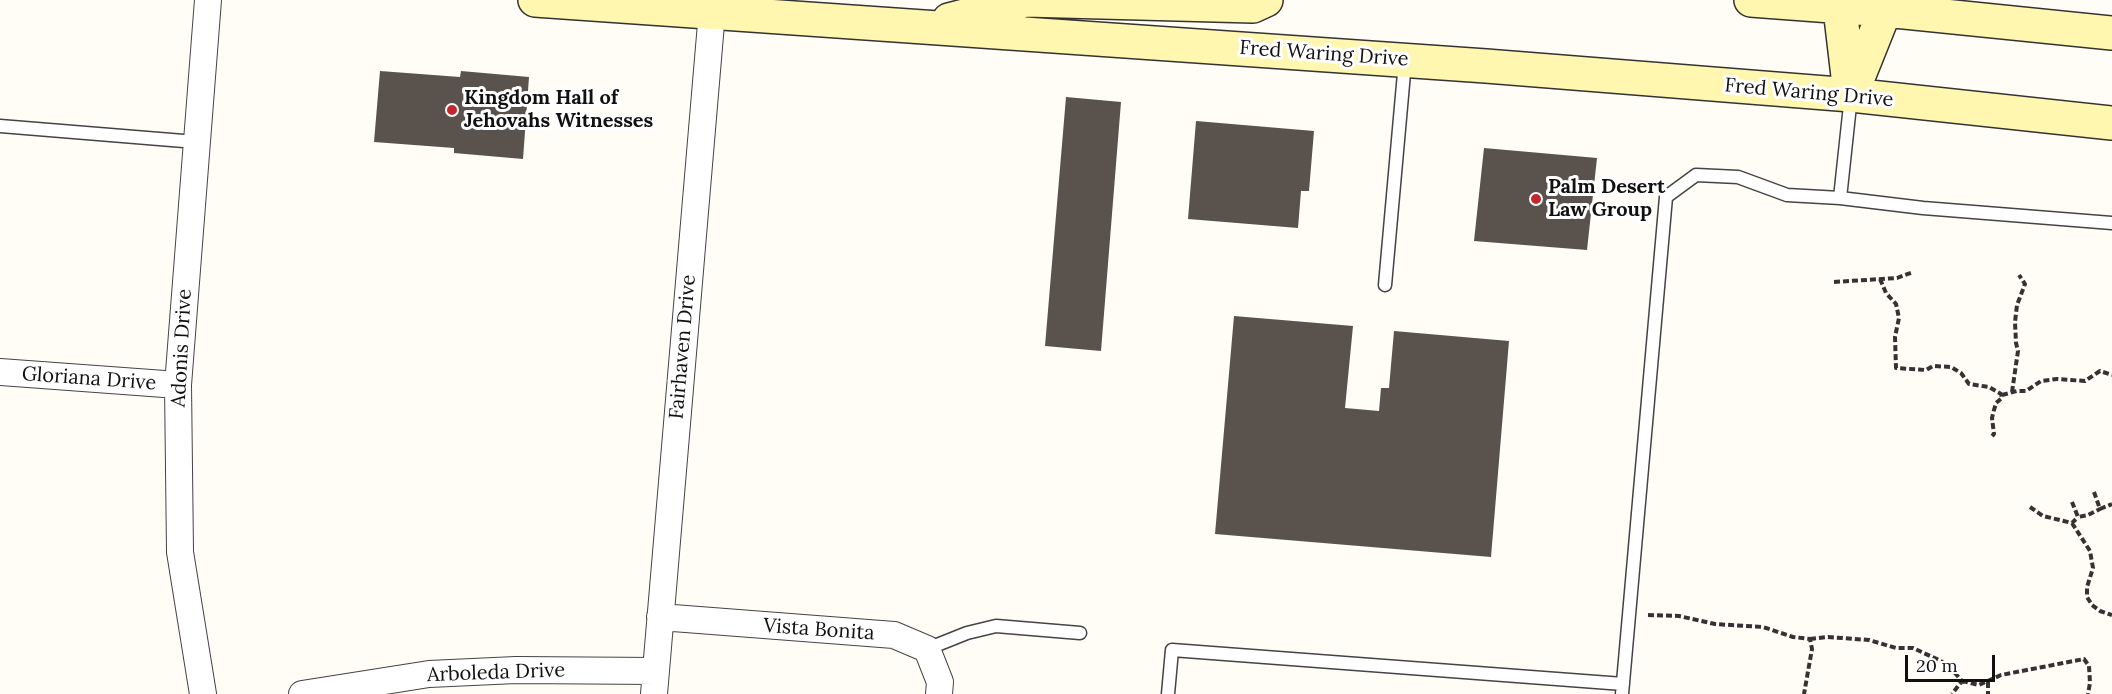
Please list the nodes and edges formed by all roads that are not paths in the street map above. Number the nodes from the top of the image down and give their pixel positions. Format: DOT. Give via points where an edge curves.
graph roads {
  1 [pos="208,0"];
  2 [pos="535,0"];
  3 [pos="1266,0"];
  4 [pos="1751,0"];
  5 [pos="1839,3"];
  6 [pos="1886,5"];
  7 [pos="712,7"];
  8 [pos="921,27"];
  9 [pos="2112,33"];
  10 [pos="1405,60"];
  11 [pos="1851,95"];
  12 [pos="2112,123"];
  13 [pos="0,126"];
  14 [pos="196,142"];
  15 [pos="1839,198"];
  16 [pos="2112,223"];
  17 [pos="1385,285"];
  18 [pos="0,372"];
  19 [pos="177,385"];
  20 [pos="660,617"];
  21 [pos="1080,633"];
  22 [pos="927,648"];
  23 [pos="655,683"];
  24 [pos="1622,689"];
  25 [pos="203,694"];
  26 [pos="302,694"];
  27 [pos="939,694"];
  28 [pos="1168,694"];
  1 -- 14 [label="street, Adonis Drive"];
  2 -- 7 [label="main road, Fred Waring Drive"];
  3 -- 8 [label="main road" via="1253,6 1026,0"];
  4 -- 5 [label="main road"];
  5 -- 6 [label="main road"];
  5 -- 11 [label="main road"];
  6 -- 9 [label="main road"];
  6 -- 11 [label="main road"];
  7 -- 8 [label="main road, Fred Waring Drive"];
  7 -- 20 [label="street, Fairhaven Drive"];
  8 -- 10 [label="main road, Fred Waring Drive"];
  10 -- 11 [label="main road, Fred Waring Drive"];
  10 -- 17 [label="lane"];
  11 -- 12 [label="main road, Fred Waring Drive"];
  11 -- 15 [label="lane"];
  13 -- 14 [label="lane"];
  14 -- 19 [label="street, Adonis Drive"];
  15 -- 16 [label="lane"];
  15 -- 24 [label="lane" via="1787,195 1738,177 1695,175 1666,197"];
  18 -- 19 [label="street, Gloriana Drive"];
  19 -- 25 [label="street, Adonis Drive" via="180,552"];
  20 -- 22 [label="street, Vista Bonita" via="894,635"];
  20 -- 23 [label="street, Fairhaven Drive"];
  21 -- 22 [label="lane" via="996,626"];
  22 -- 27 [label="street" via="940,682"];
  23 -- 26 [label="street, Arboleda Drive" via="516,670 429,674"];
  24 -- 28 [label="lane" via="1172,650"];
}
